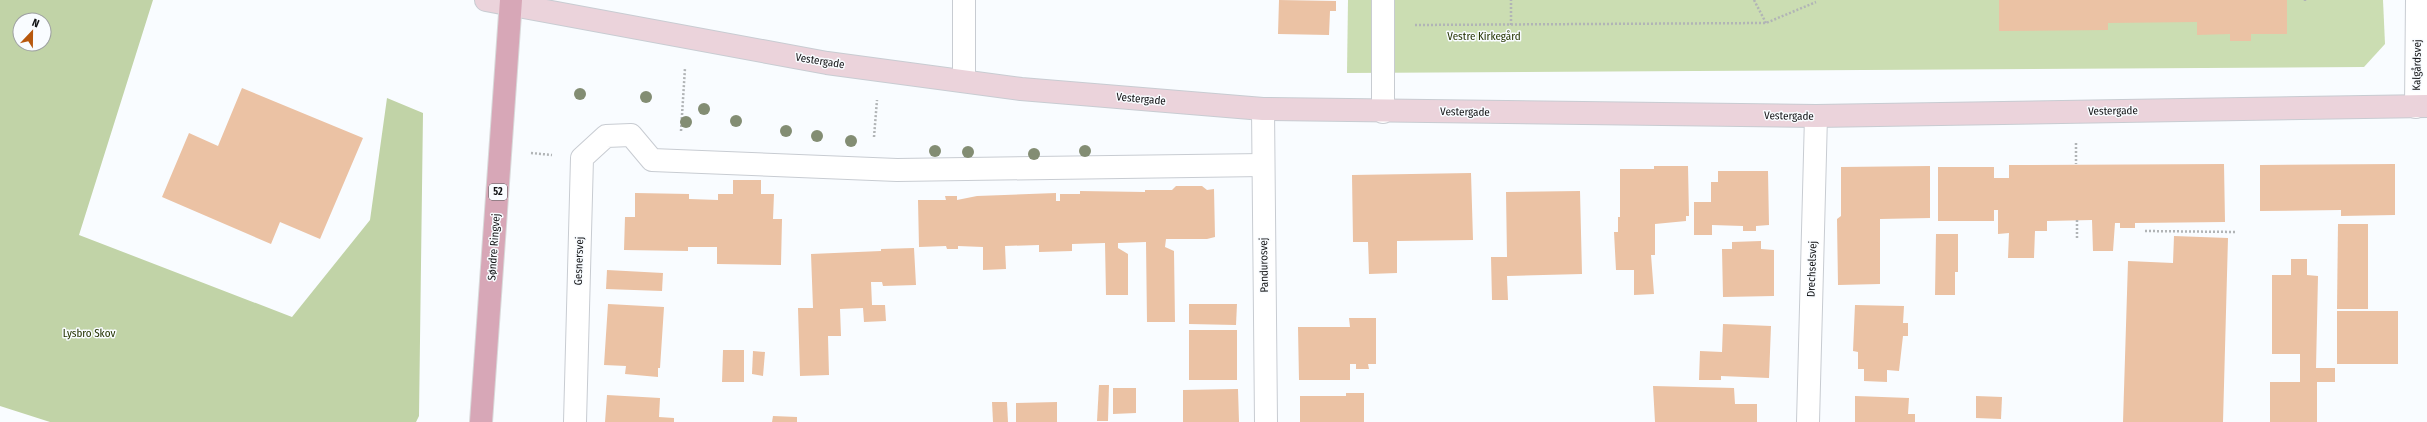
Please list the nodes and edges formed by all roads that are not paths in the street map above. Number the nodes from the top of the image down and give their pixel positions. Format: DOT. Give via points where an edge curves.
graph roads {
  1 [pos="486,0"];
  2 [pos="964,0"];
  3 [pos="1383,0"];
  4 [pos="2417,0"];
  5 [pos="511,2"];
  6 [pos="964,81"];
  7 [pos="2422,106"];
  8 [pos="1263,109"];
  9 [pos="1383,112"];
  10 [pos="1816,116"];
  11 [pos="1263,165"];
  12 [pos="480,422"];
  13 [pos="575,422"];
  14 [pos="1266,422"];
  15 [pos="1808,422"];
  1 -- 5 [label="street, Vestergade"];
  2 -- 6 [label="street"];
  3 -- 9 [label="street"];
  4 -- 7 [label="street, Kalgårdsvej"];
  5 -- 6 [label="street, Vestergade" via="827,64"];
  5 -- 12 [label="main road, Søndre Ringvej / 52"];
  6 -- 8 [label="street, Vestergade" via="1021,89"];
  7 -- 10 [label="street, Vestergade"];
  8 -- 9 [label="street, Vestergade"];
  8 -- 11 [label="street, Pandurosvej"];
  9 -- 10 [label="street, Vestergade"];
  10 -- 15 [label="street, Drechselsvej"];
  11 -- 13 [label="street, Gesnersvej" via="872,170 652,160 631,135 606,136 582,158"];
  11 -- 14 [label="street, Pandurosvej"];
}
